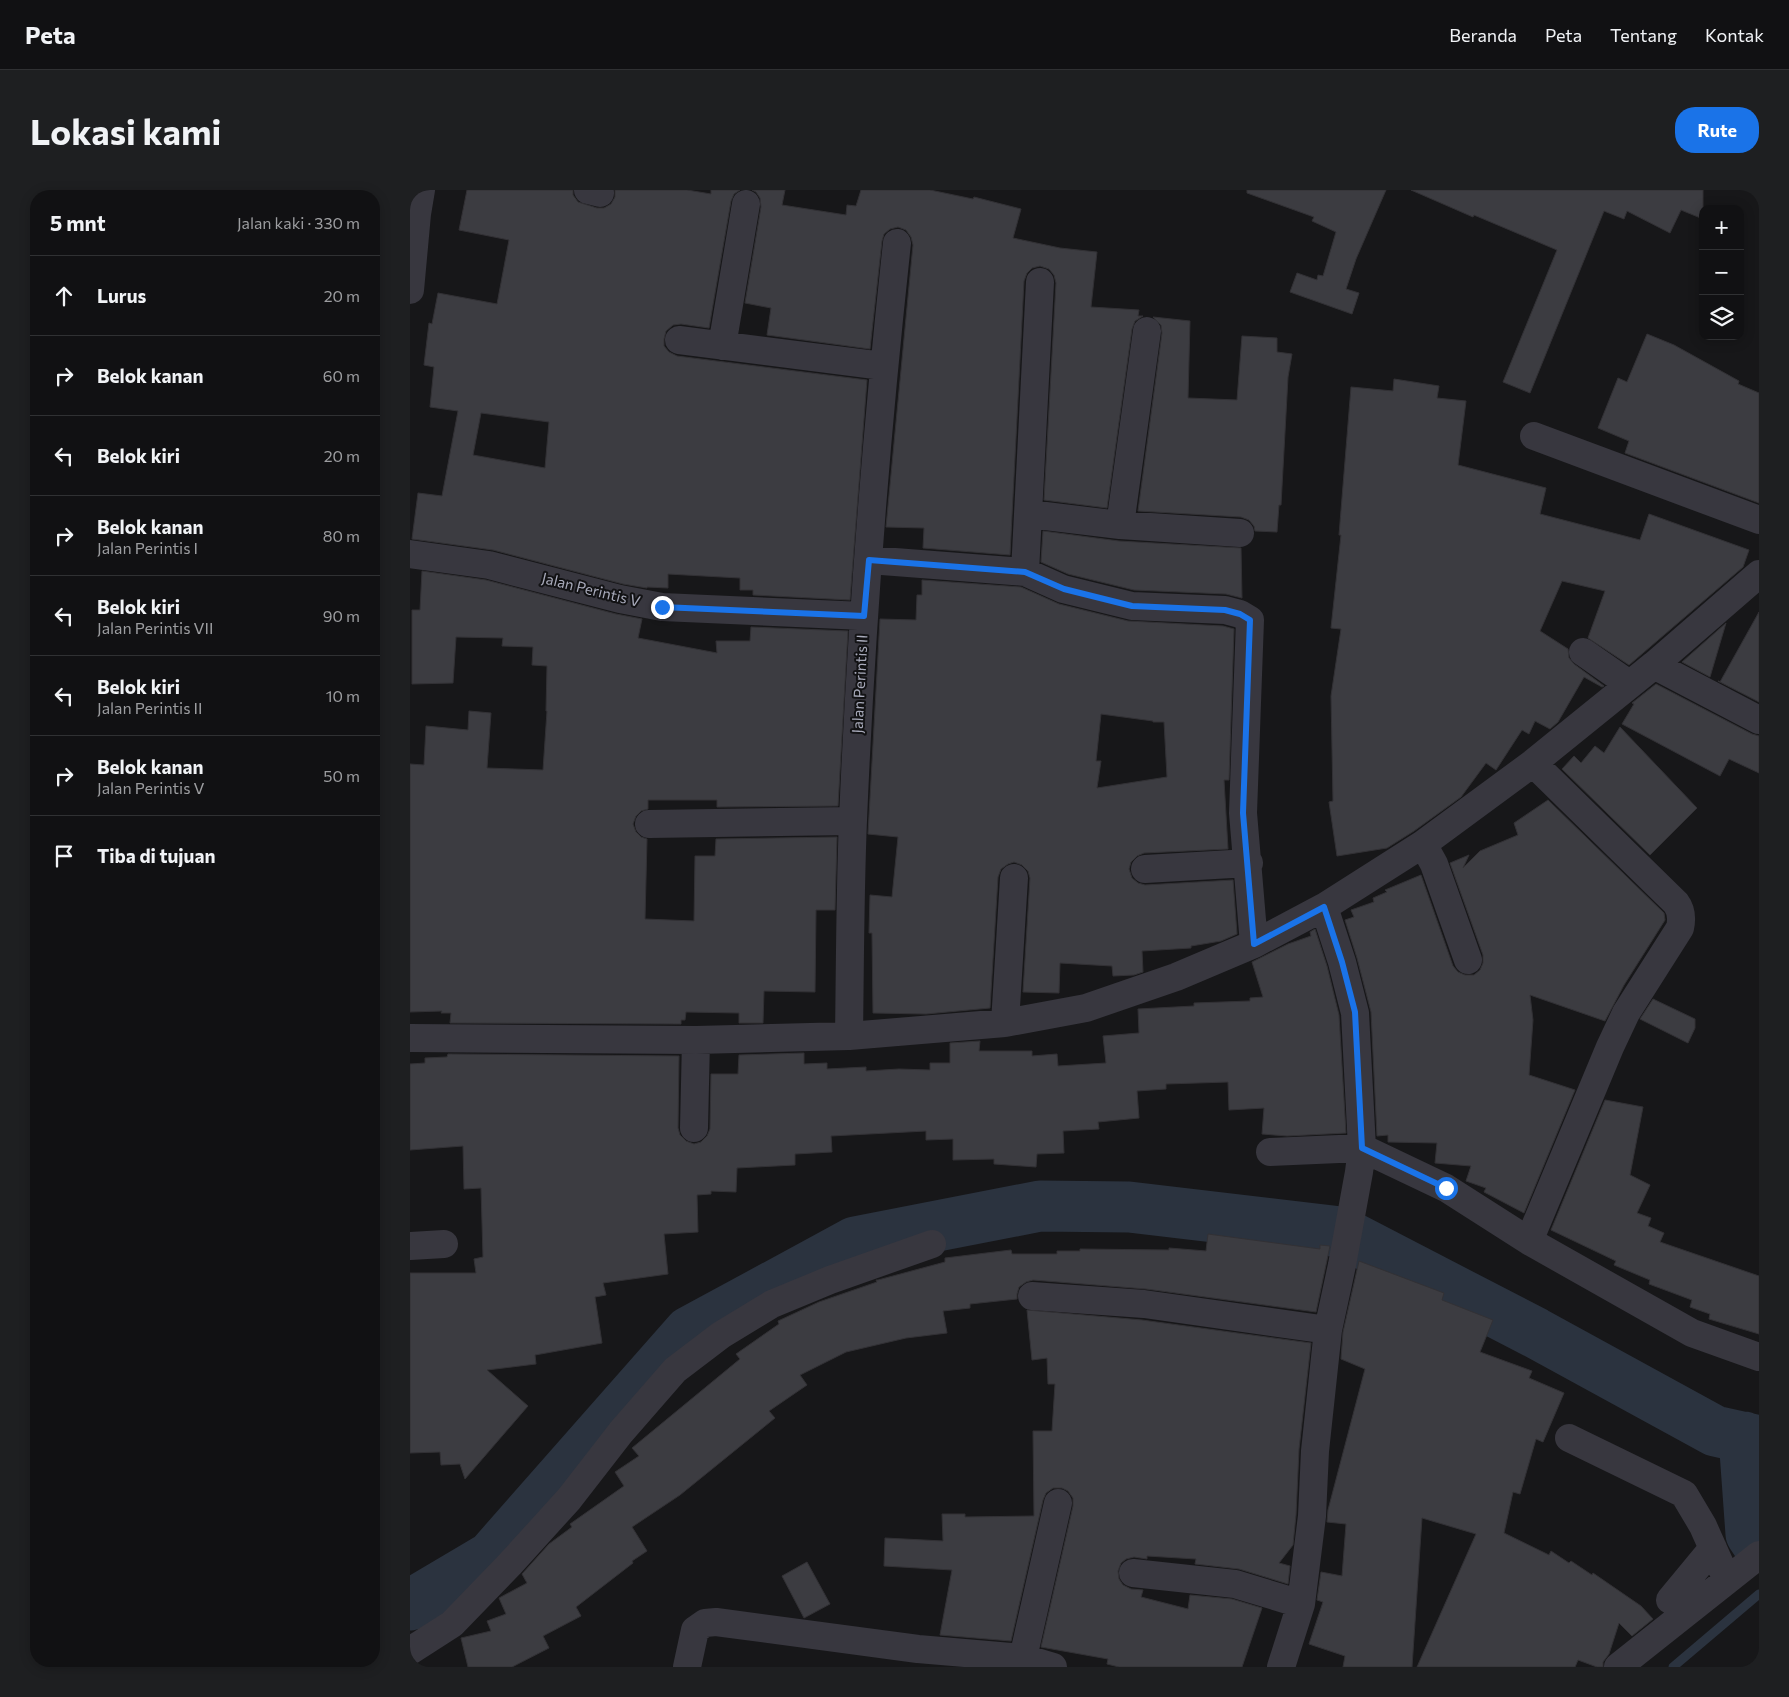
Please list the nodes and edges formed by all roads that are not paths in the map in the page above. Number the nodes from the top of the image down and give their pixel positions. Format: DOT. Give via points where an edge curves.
graph roads {
  1 [pos="421,190"];
  2 [pos="746,204"];
  3 [pos="897,243"];
  4 [pos="1040,282"];
  5 [pos="410,290"];
  6 [pos="1147,331"];
  7 [pos="679,340"];
  8 [pos="722,346"];
  9 [pos="883,366"];
  10 [pos="1534,436"];
  11 [pos="1029,514"];
  12 [pos="1759,520"];
  13 [pos="1120,525"];
  14 [pos="1240,533"];
  15 [pos="410,554"];
  16 [pos="869,560"];
  17 [pos="1025,572"];
  18 [pos="1759,574"];
  19 [pos="864,616"];
  20 [pos="1582,652"];
  21 [pos="1654,665"];
  22 [pos="1629,684"];
  23 [pos="1759,720"];
  24 [pos="1533,764"];
  25 [pos="853,821"];
  26 [pos="649,824"];
  27 [pos="1423,844"];
  28 [pos="1249,864"];
  29 [pos="1145,869"];
  30 [pos="1014,878"];
  31 [pos="1324,907"];
  32 [pos="1254,944"];
  33 [pos="1468,960"];
  34 [pos="1005,1023"];
  35 [pos="849,1036"];
  36 [pos="410,1038"];
  37 [pos="696,1040"];
  38 [pos="694,1128"];
  39 [pos="1270,1152"];
  40 [pos="1360,1160"];
  41 [pos="1529,1241"];
  42 [pos="444,1244"];
  43 [pos="932,1244"];
  44 [pos="410,1246"];
  45 [pos="1032,1296"];
  46 [pos="1328,1330"];
  47 [pos="1759,1357"];
  48 [pos="1569,1438"];
  49 [pos="1058,1504"];
  50 [pos="1713,1548"];
  51 [pos="1754,1559"];
  52 [pos="1133,1572"];
  53 [pos="1727,1580"];
  54 [pos="1670,1600"];
  55 [pos="1301,1604"];
  56 [pos="410,1651"];
  57 [pos="1022,1658"];
  58 [pos="687,1667"];
  59 [pos="1052,1667"];
  60 [pos="1281,1667"];
  61 [pos="1618,1667"];
  1 -- 5 [label="street"];
  2 -- 8 [label="street"];
  3 -- 9 [label="street, Jalan Perintis II"];
  4 -- 11 [label="street"];
  6 -- 13 [label="street"];
  7 -- 8 [label="street"];
  8 -- 9 [label="street"];
  9 -- 16 [label="street, Jalan Perintis II"];
  10 -- 12 [label="street"];
  11 -- 13 [label="street"];
  11 -- 17 [label="street"];
  13 -- 14 [label="street"];
  15 -- 19 [label="street, Jalan Perintis V" via="489,565 662,607"];
  16 -- 17 [label="street"];
  16 -- 19 [label="street, Jalan Perintis II"];
  17 -- 28 [label="street" via="1064,589 1132,606 1225,610 1250,620 1243,813"];
  18 -- 21 [label="street"];
  19 -- 25 [label="street, Jalan Perintis II"];
  20 -- 22 [label="street"];
  21 -- 22 [label="street"];
  21 -- 23 [label="street"];
  22 -- 24 [label="street"];
  24 -- 27 [label="street"];
  24 -- 41 [label="street" via="1676,903 1682,920 1610,1046"];
  25 -- 26 [label="street"];
  25 -- 35 [label="street, Jalan Perintis II"];
  27 -- 31 [label="street"];
  27 -- 33 [label="street" via="1434,864"];
  28 -- 29 [label="street"];
  28 -- 32 [label="street"];
  30 -- 34 [label="street"];
  31 -- 32 [label="street"];
  31 -- 40 [label="street" via="1355,1012"];
  32 -- 34 [label="street" via="1176,977 1086,1008"];
  34 -- 35 [label="street"];
  35 -- 37 [label="street"];
  36 -- 37 [label="street"];
  37 -- 38 [label="street"];
  39 -- 40 [label="street"];
  40 -- 41 [label="street" via="1446,1188"];
  40 -- 46 [label="street"];
  41 -- 47 [label="street" via="1692,1333"];
  42 -- 44 [label="street"];
  43 -- 56 [label="street" via="772,1304 721,1335 683,1364 510,1564 452,1624"];
  45 -- 46 [label="street" via="1144,1304"];
  46 -- 55 [label="street"];
  48 -- 50 [label="street" via="1684,1494"];
  49 -- 57 [label="street"];
  50 -- 53 [label="street"];
  50 -- 54 [label="street"];
  51 -- 53 [label="street"];
  52 -- 55 [label="street" via="1235,1584"];
  53 -- 61 [label="street"];
  55 -- 60 [label="street"];
  57 -- 58 [label="street" via="716,1622 705,1623 695,1630"];
  57 -- 59 [label="street"];
}
